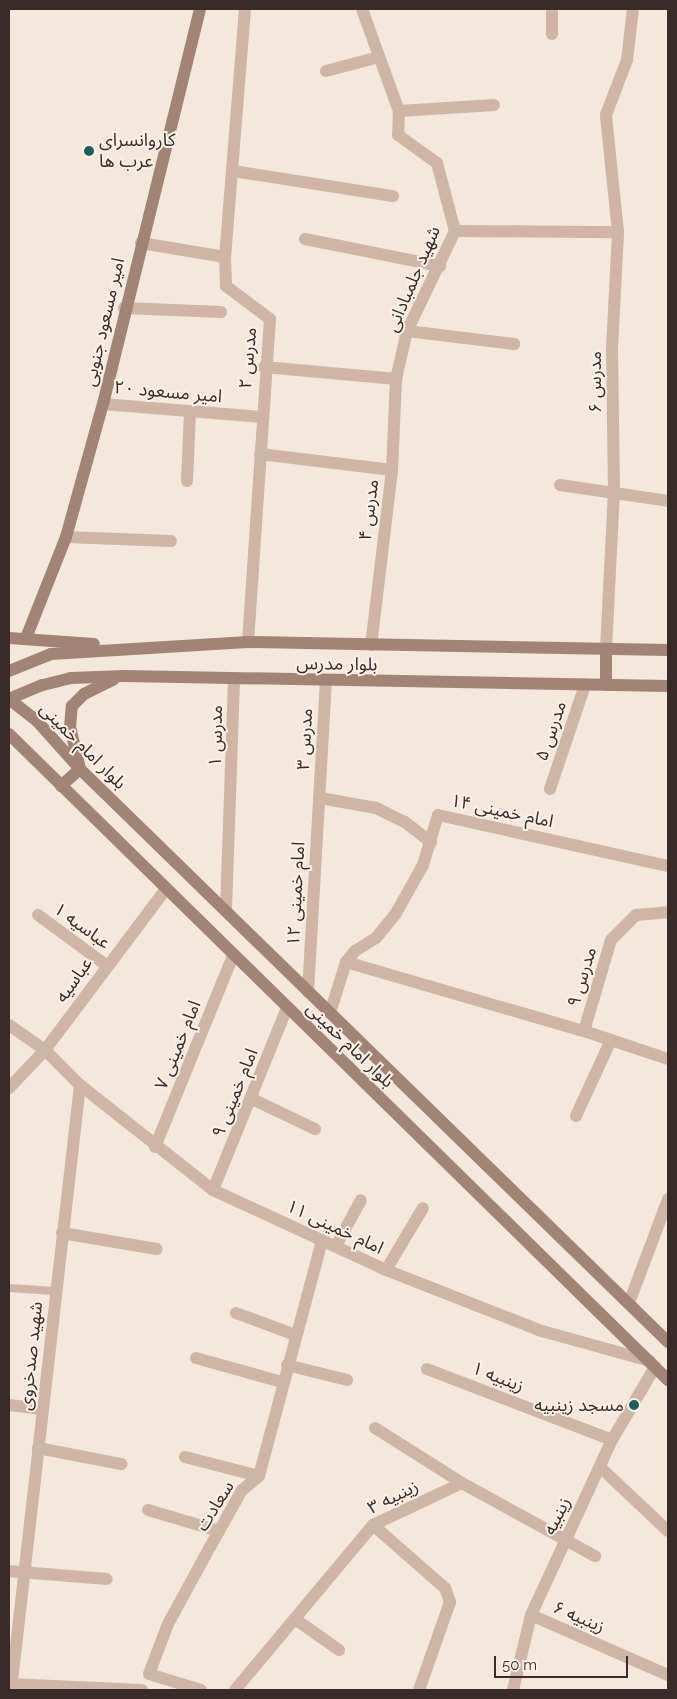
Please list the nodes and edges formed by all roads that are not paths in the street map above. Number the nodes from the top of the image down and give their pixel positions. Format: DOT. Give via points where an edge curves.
graph roads {
  1 [pos="200,9"];
  2 [pos="244,9"];
  3 [pos="362,9"];
  4 [pos="552,9"];
  5 [pos="633,9"];
  6 [pos="552,34"];
  7 [pos="379,56"];
  8 [pos="326,71"];
  9 [pos="494,105"];
  10 [pos="399,111"];
  11 [pos="232,171"];
  12 [pos="393,196"];
  13 [pos="455,231"];
  14 [pos="618,232"];
  15 [pos="305,239"];
  16 [pos="141,243"];
  17 [pos="225,257"];
  18 [pos="440,266"];
  19 [pos="124,308"];
  20 [pos="221,312"];
  21 [pos="407,331"];
  22 [pos="514,344"];
  23 [pos="264,367"];
  24 [pos="396,380"];
  25 [pos="103,404"];
  26 [pos="190,411"];
  27 [pos="261,417"];
  28 [pos="260,454"];
  29 [pos="392,470"];
  30 [pos="187,481"];
  31 [pos="560,485"];
  32 [pos="614,492"];
  33 [pos="668,501"];
  34 [pos="66,537"];
  35 [pos="171,541"];
  36 [pos="9,638"];
  37 [pos="26,638"];
  38 [pos="248,642"];
  39 [pos="371,645"];
  40 [pos="129,648"];
  41 [pos="606,649"];
  42 [pos="668,650"];
  43 [pos="9,671"];
  44 [pos="124,676"];
  45 [pos="234,680"];
  46 [pos="326,682"];
  47 [pos="585,685"];
  48 [pos="606,685"];
  49 [pos="668,686"];
  50 [pos="9,699"];
  51 [pos="9,734"];
  52 [pos="80,769"];
  53 [pos="61,786"];
  54 [pos="550,789"];
  55 [pos="320,798"];
  56 [pos="432,842"];
  57 [pos="668,866"];
  58 [pos="165,890"];
  59 [pos="226,910"];
  60 [pos="668,912"];
  61 [pos="38,915"];
  62 [pos="233,956"];
  63 [pos="346,962"];
  64 [pos="106,965"];
  65 [pos="308,992"];
  66 [pos="287,1008"];
  67 [pos="330,1013"];
  68 [pos="9,1025"];
  69 [pos="584,1031"];
  70 [pos="611,1040"];
  71 [pos="46,1050"];
  72 [pos="668,1059"];
  73 [pos="12,1083"];
  74 [pos="80,1084"];
  75 [pos="252,1099"];
  76 [pos="576,1116"];
  77 [pos="315,1129"];
  78 [pos="155,1146"];
  79 [pos="213,1190"];
  80 [pos="668,1199"];
  81 [pos="361,1200"];
  82 [pos="423,1208"];
  83 [pos="664,1227"];
  84 [pos="62,1233"];
  85 [pos="322,1241"];
  86 [pos="336,1246"];
  87 [pos="157,1249"];
  88 [pos="386,1270"];
  89 [pos="9,1288"];
  90 [pos="55,1291"];
  91 [pos="629,1303"];
  92 [pos="236,1313"];
  93 [pos="655,1328"];
  94 [pos="668,1329"];
  95 [pos="295,1335"];
  96 [pos="668,1342"];
  97 [pos="196,1358"];
  98 [pos="652,1364"];
  99 [pos="287,1365"];
  100 [pos="427,1369"];
  101 [pos="347,1380"];
  102 [pos="668,1380"];
  103 [pos="282,1382"];
  104 [pos="9,1405"];
  105 [pos="42,1409"];
  106 [pos="375,1428"];
  107 [pos="612,1440"];
  108 [pos="38,1448"];
  109 [pos="185,1456"];
  110 [pos="121,1464"];
  111 [pos="600,1467"];
  112 [pos="259,1476"];
  113 [pos="462,1483"];
  114 [pos="148,1510"];
  115 [pos="373,1525"];
  116 [pos="219,1531"];
  117 [pos="668,1531"];
  118 [pos="564,1540"];
  119 [pos="595,1556"];
  120 [pos="9,1571"];
  121 [pos="25,1571"];
  122 [pos="107,1579"];
  123 [pos="531,1615"];
  124 [pos="295,1619"];
  125 [pos="339,1650"];
  126 [pos="149,1674"];
  127 [pos="668,1675"];
  128 [pos="11,1686"];
  129 [pos="143,1690"];
  130 [pos="200,1690"];
  131 [pos="236,1690"];
  132 [pos="418,1690"];
  133 [pos="513,1690"];
  1 -- 16 [label="main road, امیر مسعود جنوبی"];
  2 -- 11 [label="street, مدرس ۲"];
  3 -- 7 [label="street, شهید جلمبادانی"];
  4 -- 6 [label="street"];
  5 -- 14 [label="street, مدرس ۶" via="627,60 606,115"];
  7 -- 8 [label="street"];
  7 -- 10 [label="street, شهید جلمبادانی"];
  9 -- 10 [label="street"];
  10 -- 13 [label="street, شهید جلمبادانی" via="398,135 437,163"];
  11 -- 12 [label="street"];
  11 -- 17 [label="street, مدرس ۲"];
  13 -- 14 [label="street"];
  13 -- 18 [label="street, شهید جلمبادانی"];
  14 -- 32 [label="street, مدرس ۶" via="612,348"];
  15 -- 18 [label="street"];
  16 -- 17 [label="street"];
  16 -- 19 [label="main road, امیر مسعود جنوبی"];
  17 -- 23 [label="street, مدرس ۲" via="226,286 270,319"];
  18 -- 21 [label="street, شهید جلمبادانی"];
  19 -- 20 [label="street"];
  19 -- 25 [label="main road, امیر مسعود جنوبی"];
  21 -- 22 [label="street"];
  21 -- 24 [label="street, شهید جلمبادانی"];
  23 -- 24 [label="street"];
  23 -- 27 [label="street, مدرس ۲"];
  24 -- 29 [label="street, مدرس ۴"];
  25 -- 26 [label="street, امیر مسعود ۲۰"];
  25 -- 34 [label="main road, امیر مسعود جنوبی"];
  26 -- 27 [label="street, امیر مسعود ۲۰"];
  26 -- 30 [label="street"];
  27 -- 28 [label="street, مدرس ۲"];
  28 -- 29 [label="street"];
  28 -- 38 [label="street, مدرس ۲"];
  29 -- 39 [label="street, مدرس ۴"];
  31 -- 32 [label="street"];
  32 -- 33 [label="street"];
  32 -- 41 [label="street, مدرس ۶"];
  34 -- 35 [label="street"];
  34 -- 37 [label="main road, امیر مسعود جنوبی"];
  36 -- 37 [label="main road"];
  37 -- 40 [label="main road"];
  38 -- 39 [label="main road, بلوار مدرس"];
  38 -- 40 [label="main road, بلوار مدرس"];
  39 -- 41 [label="main road, بلوار مدرس"];
  40 -- 43 [label="main road, بلوار مدرس" via="51,654"];
  41 -- 42 [label="main road, بلوار مدرس"];
  41 -- 48 [label="main road"];
  44 -- 45 [label="main road, بلوار مدرس"];
  44 -- 50 [label="main road, بلوار مدرس" via="71,678 42,685"];
  44 -- 52 [label="main road" via="95,687 72,706 70,727"];
  45 -- 46 [label="main road, بلوار مدرس"];
  45 -- 59 [label="street, مدرس ۱"];
  46 -- 47 [label="main road, بلوار مدرس"];
  46 -- 55 [label="street, مدرس ۳"];
  47 -- 48 [label="main road, بلوار مدرس"];
  47 -- 54 [label="street, مدرس ۵"];
  48 -- 49 [label="main road, بلوار مدرس"];
  50 -- 52 [label="main road, بلوار امام خمینی" via="37,722"];
  51 -- 53 [label="main road, بلوار امام خمینی"];
  52 -- 53 [label="main road"];
  52 -- 59 [label="main road, بلوار امام خمینی"];
  53 -- 58 [label="main road, بلوار امام خمینی"];
  55 -- 56 [label="street" via="376,808 405,822"];
  55 -- 65 [label="street, امام خمینی ۱۲"];
  56 -- 57 [label="street, امام خمینی ۱۴" via="438,815"];
  56 -- 63 [label="street, امام خمینی ۱۴" via="396,913 376,938 355,951"];
  58 -- 62 [label="main road, بلوار امام خمینی"];
  58 -- 64 [label="street, عباسیه"];
  59 -- 65 [label="main road, بلوار امام خمینی"];
  60 -- 69 [label="street, مدرس ۹" via="636,915 611,940"];
  61 -- 64 [label="street, عباسیه ۱"];
  62 -- 66 [label="main road, بلوار امام خمینی"];
  62 -- 78 [label="street, امام خمینی ۷"];
  63 -- 67 [label="street"];
  63 -- 69 [label="street"];
  64 -- 71 [label="street, عباسیه"];
  65 -- 67 [label="main road, بلوار امام خمینی"];
  66 -- 75 [label="street, امام خمینی ۹"];
  66 -- 98 [label="main road, بلوار امام خمینی"];
  67 -- 91 [label="main road, بلوار امام خمینی"];
  68 -- 71 [label="street, امام خمینی ۱۱"];
  69 -- 70 [label="street"];
  70 -- 72 [label="street"];
  70 -- 76 [label="street"];
  71 -- 73 [label="street, عباسیه"];
  71 -- 74 [label="street, امام خمینی ۱۱"];
  74 -- 78 [label="street, امام خمینی ۱۱"];
  74 -- 84 [label="street, شهید صدخروی"];
  75 -- 77 [label="street"];
  75 -- 79 [label="street, امام خمینی ۹"];
  78 -- 79 [label="street, امام خمینی ۱۱"];
  79 -- 85 [label="street, امام خمینی ۱۱"];
  80 -- 83 [label="street"];
  81 -- 86 [label="street"];
  82 -- 88 [label="street"];
  83 -- 91 [label="street"];
  84 -- 87 [label="street"];
  84 -- 90 [label="street, شهید صدخروی"];
  85 -- 86 [label="street, امام خمینی ۱۱"];
  85 -- 95 [label="street, سعادت"];
  86 -- 88 [label="street, امام خمینی ۱۱"];
  88 -- 98 [label="street, امام خمینی ۱۱" via="542,1331"];
  89 -- 90 [label="lane"];
  90 -- 105 [label="street, شهید صدخروی"];
  91 -- 93 [label="main road, بلوار امام خمینی"];
  92 -- 95 [label="street"];
  93 -- 94 [label="street"];
  93 -- 96 [label="main road, بلوار امام خمینی"];
  95 -- 99 [label="street, سعادت"];
  97 -- 103 [label="street"];
  98 -- 102 [label="main road, بلوار امام خمینی"];
  98 -- 107 [label="street, زینبیه"];
  99 -- 101 [label="street"];
  99 -- 103 [label="street, سعادت"];
  100 -- 107 [label="street, زینبیه ۱"];
  103 -- 112 [label="street, سعادت"];
  104 -- 105 [label="street"];
  105 -- 108 [label="street, شهید صدخروی"];
  106 -- 113 [label="street"];
  107 -- 111 [label="street, زینبیه"];
  108 -- 110 [label="street"];
  108 -- 121 [label="street, شهید صدخروی"];
  109 -- 112 [label="street"];
  111 -- 117 [label="street"];
  111 -- 118 [label="street, زینبیه"];
  112 -- 116 [label="street, سعادت" via="242,1490"];
  113 -- 115 [label="street, زینبیه ۳"];
  113 -- 118 [label="street"];
  114 -- 116 [label="street"];
  115 -- 124 [label="street, زینبیه ۳"];
  115 -- 132 [label="street" via="445,1588 450,1602"];
  116 -- 126 [label="street, سعادت" via="168,1624"];
  118 -- 119 [label="street"];
  118 -- 123 [label="street, زینبیه"];
  120 -- 121 [label="street"];
  121 -- 122 [label="street"];
  121 -- 128 [label="street, شهید صدخروی"];
  123 -- 127 [label="street, زینبیه ۶"];
  123 -- 133 [label="street, زینبیه"];
  124 -- 125 [label="street"];
  124 -- 131 [label="street, زینبیه ۳"];
  126 -- 129 [label="street, سعادت"];
  126 -- 130 [label="street"];
  128 -- 129 [label="street"];
}
